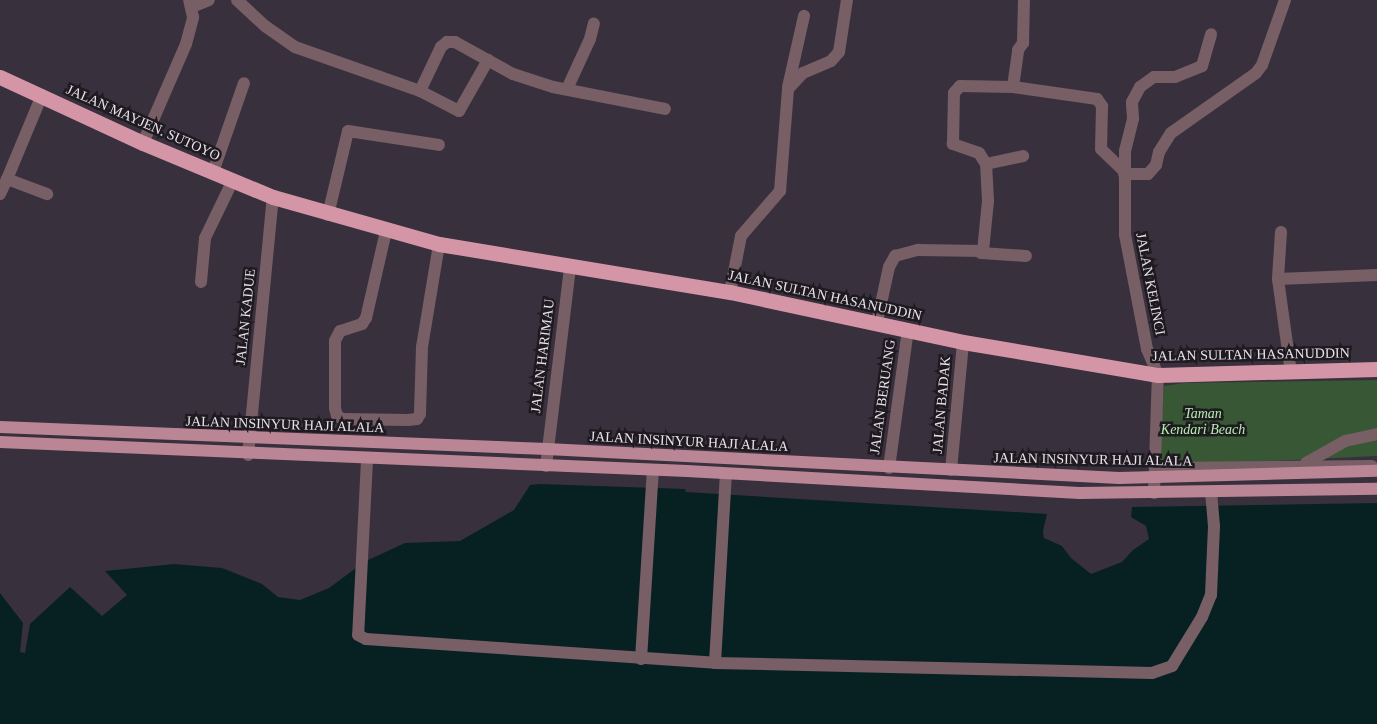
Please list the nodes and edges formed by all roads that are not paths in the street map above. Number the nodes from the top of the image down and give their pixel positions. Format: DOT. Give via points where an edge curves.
graph roads {
  1 [pos="208,0"];
  2 [pos="237,0"];
  3 [pos="847,0"];
  4 [pos="1024,0"];
  5 [pos="1285,0"];
  6 [pos="190,4"];
  7 [pos="804,16"];
  8 [pos="594,23"];
  9 [pos="1211,34"];
  10 [pos="488,60"];
  11 [pos="0,77"];
  12 [pos="244,83"];
  13 [pos="1012,86"];
  14 [pos="567,89"];
  15 [pos="788,89"];
  16 [pos="420,91"];
  17 [pos="42,95"];
  18 [pos="665,109"];
  19 [pos="143,142"];
  20 [pos="439,145"];
  21 [pos="1023,156"];
  22 [pos="986,164"];
  23 [pos="214,172"];
  24 [pos="1124,172"];
  25 [pos="7,179"];
  26 [pos="233,180"];
  27 [pos="0,194"];
  28 [pos="47,194"];
  29 [pos="274,197"];
  30 [pos="328,215"];
  31 [pos="386,232"];
  32 [pos="1281,232"];
  33 [pos="439,244"];
  34 [pos="982,253"];
  35 [pos="1026,256"];
  36 [pos="570,266"];
  37 [pos="1377,275"];
  38 [pos="1278,279"];
  39 [pos="201,282"];
  40 [pos="730,292"];
  41 [pos="877,322"];
  42 [pos="908,330"];
  43 [pos="963,342"];
  44 [pos="1377,369"];
  45 [pos="1291,373"];
  46 [pos="1158,376"];
  47 [pos="0,427"];
  48 [pos="1377,434"];
  49 [pos="249,439"];
  50 [pos="0,442"];
  51 [pos="547,449"];
  52 [pos="248,455"];
  53 [pos="366,460"];
  54 [pos="1305,464"];
  55 [pos="546,466"];
  56 [pos="1377,466"];
  57 [pos="889,468"];
  58 [pos="652,470"];
  59 [pos="951,470"];
  60 [pos="1377,471"];
  61 [pos="726,474"];
  62 [pos="1155,474"];
  63 [pos="1377,489"];
  64 [pos="1211,492"];
  65 [pos="1154,493"];
  66 [pos="641,660"];
  67 [pos="715,663"];
  1 -- 6 [label="street"];
  2 -- 16 [label="street" via="265,26 295,47"];
  3 -- 15 [label="street" via="839,52 831,61 803,73"];
  4 -- 13 [label="street" via="1023,42 1018,50"];
  5 -- 24 [label="street" via="1262,65 1256,73 1171,133 1159,152 1156,166 1148,174"];
  6 -- 19 [label="street" via="193,17 186,44"];
  7 -- 15 [label="street"];
  8 -- 14 [label="street"];
  9 -- 24 [label="street, JALAN KELINCI" via="1202,66 1175,77 1154,76 1140,87 1132,102 1133,118"];
  10 -- 14 [label="street" via="513,74"];
  10 -- 16 [label="street" via="454,42 447,42 441,47"];
  10 -- 16 [label="street" via="459,111"];
  11 -- 17 [label="highway, JALAN MAYJEN. SUTOYO"];
  12 -- 23 [label="street"];
  13 -- 22 [label="street" via="963,85 954,93 953,144 979,153"];
  13 -- 24 [label="street" via="1100,101 1101,149"];
  14 -- 18 [label="street" via="592,97"];
  15 -- 40 [label="street" via="780,191 741,236"];
  17 -- 19 [label="highway, JALAN MAYJEN. SUTOYO"];
  17 -- 25 [label="street"];
  19 -- 23 [label="highway, JALAN MAYJEN. SUTOYO"];
  20 -- 30 [label="street" via="348,130"];
  21 -- 22 [label="street"];
  22 -- 34 [label="street" via="988,201"];
  23 -- 26 [label="highway, JALAN MAYJEN. SUTOYO"];
  24 -- 46 [label="street, JALAN KELINCI" via="1125,235 1147,349"];
  25 -- 27 [label="street"];
  25 -- 28 [label="street"];
  26 -- 29 [label="highway, JALAN MAYJEN. SUTOYO"];
  26 -- 39 [label="street" via="205,238"];
  29 -- 30 [label="highway, JALAN SULTAN HASANUDDIN"];
  29 -- 49 [label="street, JALAN KADUE"];
  30 -- 31 [label="highway, JALAN SULTAN HASANUDDIN"];
  31 -- 33 [label="highway, JALAN SULTAN HASANUDDIN"];
  31 -- 33 [label="street" via="366,318 360,325 344,329 335,340 335,408 337,416 343,419 408,420 420,414 423,340"];
  32 -- 38 [label="street"];
  33 -- 36 [label="highway, JALAN SULTAN HASANUDDIN"];
  34 -- 35 [label="street"];
  34 -- 41 [label="street" via="918,250 895,256 889,267"];
  36 -- 40 [label="highway, JALAN SULTAN HASANUDDIN"];
  36 -- 51 [label="street, JALAN HARIMAU"];
  37 -- 38 [label="street"];
  38 -- 45 [label="street"];
  40 -- 41 [label="highway, JALAN SULTAN HASANUDDIN"];
  41 -- 42 [label="highway, JALAN SULTAN HASANUDDIN"];
  42 -- 43 [label="highway, JALAN SULTAN HASANUDDIN"];
  42 -- 57 [label="street, JALAN BERUANG"];
  43 -- 46 [label="highway, JALAN SULTAN HASANUDDIN"];
  43 -- 59 [label="street, JALAN BADAK"];
  44 -- 45 [label="highway, JALAN SULTAN HASANUDDIN"];
  45 -- 46 [label="highway, JALAN SULTAN HASANUDDIN"];
  46 -- 62 [label="street, JALAN KELINCI"];
  47 -- 49 [label="main road, JALAN INSINYUR HAJI ALALA"];
  48 -- 54 [label="street" via="1345,441"];
  49 -- 51 [label="main road, JALAN INSINYUR HAJI ALALA"];
  49 -- 52 [label="street, JALAN KADUE"];
  50 -- 52 [label="main road, JALAN INSINYUR HAJI ALALA"];
  51 -- 55 [label="street, JALAN HARIMAU"];
  51 -- 57 [label="main road, JALAN INSINYUR HAJI ALALA"];
  52 -- 53 [label="main road, JALAN INSINYUR HAJI ALALA"];
  53 -- 55 [label="main road, JALAN INSINYUR HAJI ALALA"];
  53 -- 66 [label="street" via="358,635 366,639"];
  54 -- 56 [label="street"];
  54 -- 62 [label="street"];
  55 -- 58 [label="main road, JALAN INSINYUR HAJI ALALA"];
  57 -- 59 [label="main road, JALAN INSINYUR HAJI ALALA"];
  58 -- 61 [label="main road, JALAN INSINYUR HAJI ALALA"];
  58 -- 66 [label="street"];
  59 -- 62 [label="main road, JALAN INSINYUR HAJI ALALA"];
  60 -- 62 [label="main road, JALAN INSINYUR HAJI ALALA"];
  61 -- 65 [label="main road, JALAN INSINYUR HAJI ALALA" via="1079,493"];
  61 -- 67 [label="street"];
  62 -- 65 [label="street, JALAN KELINCI"];
  63 -- 64 [label="main road, JALAN INSINYUR HAJI ALALA" via="1285,488"];
  64 -- 65 [label="main road, JALAN INSINYUR HAJI ALALA"];
  64 -- 67 [label="street" via="1214,526 1211,595 1202,617 1172,666 1152,673"];
  66 -- 67 [label="street"];
}
